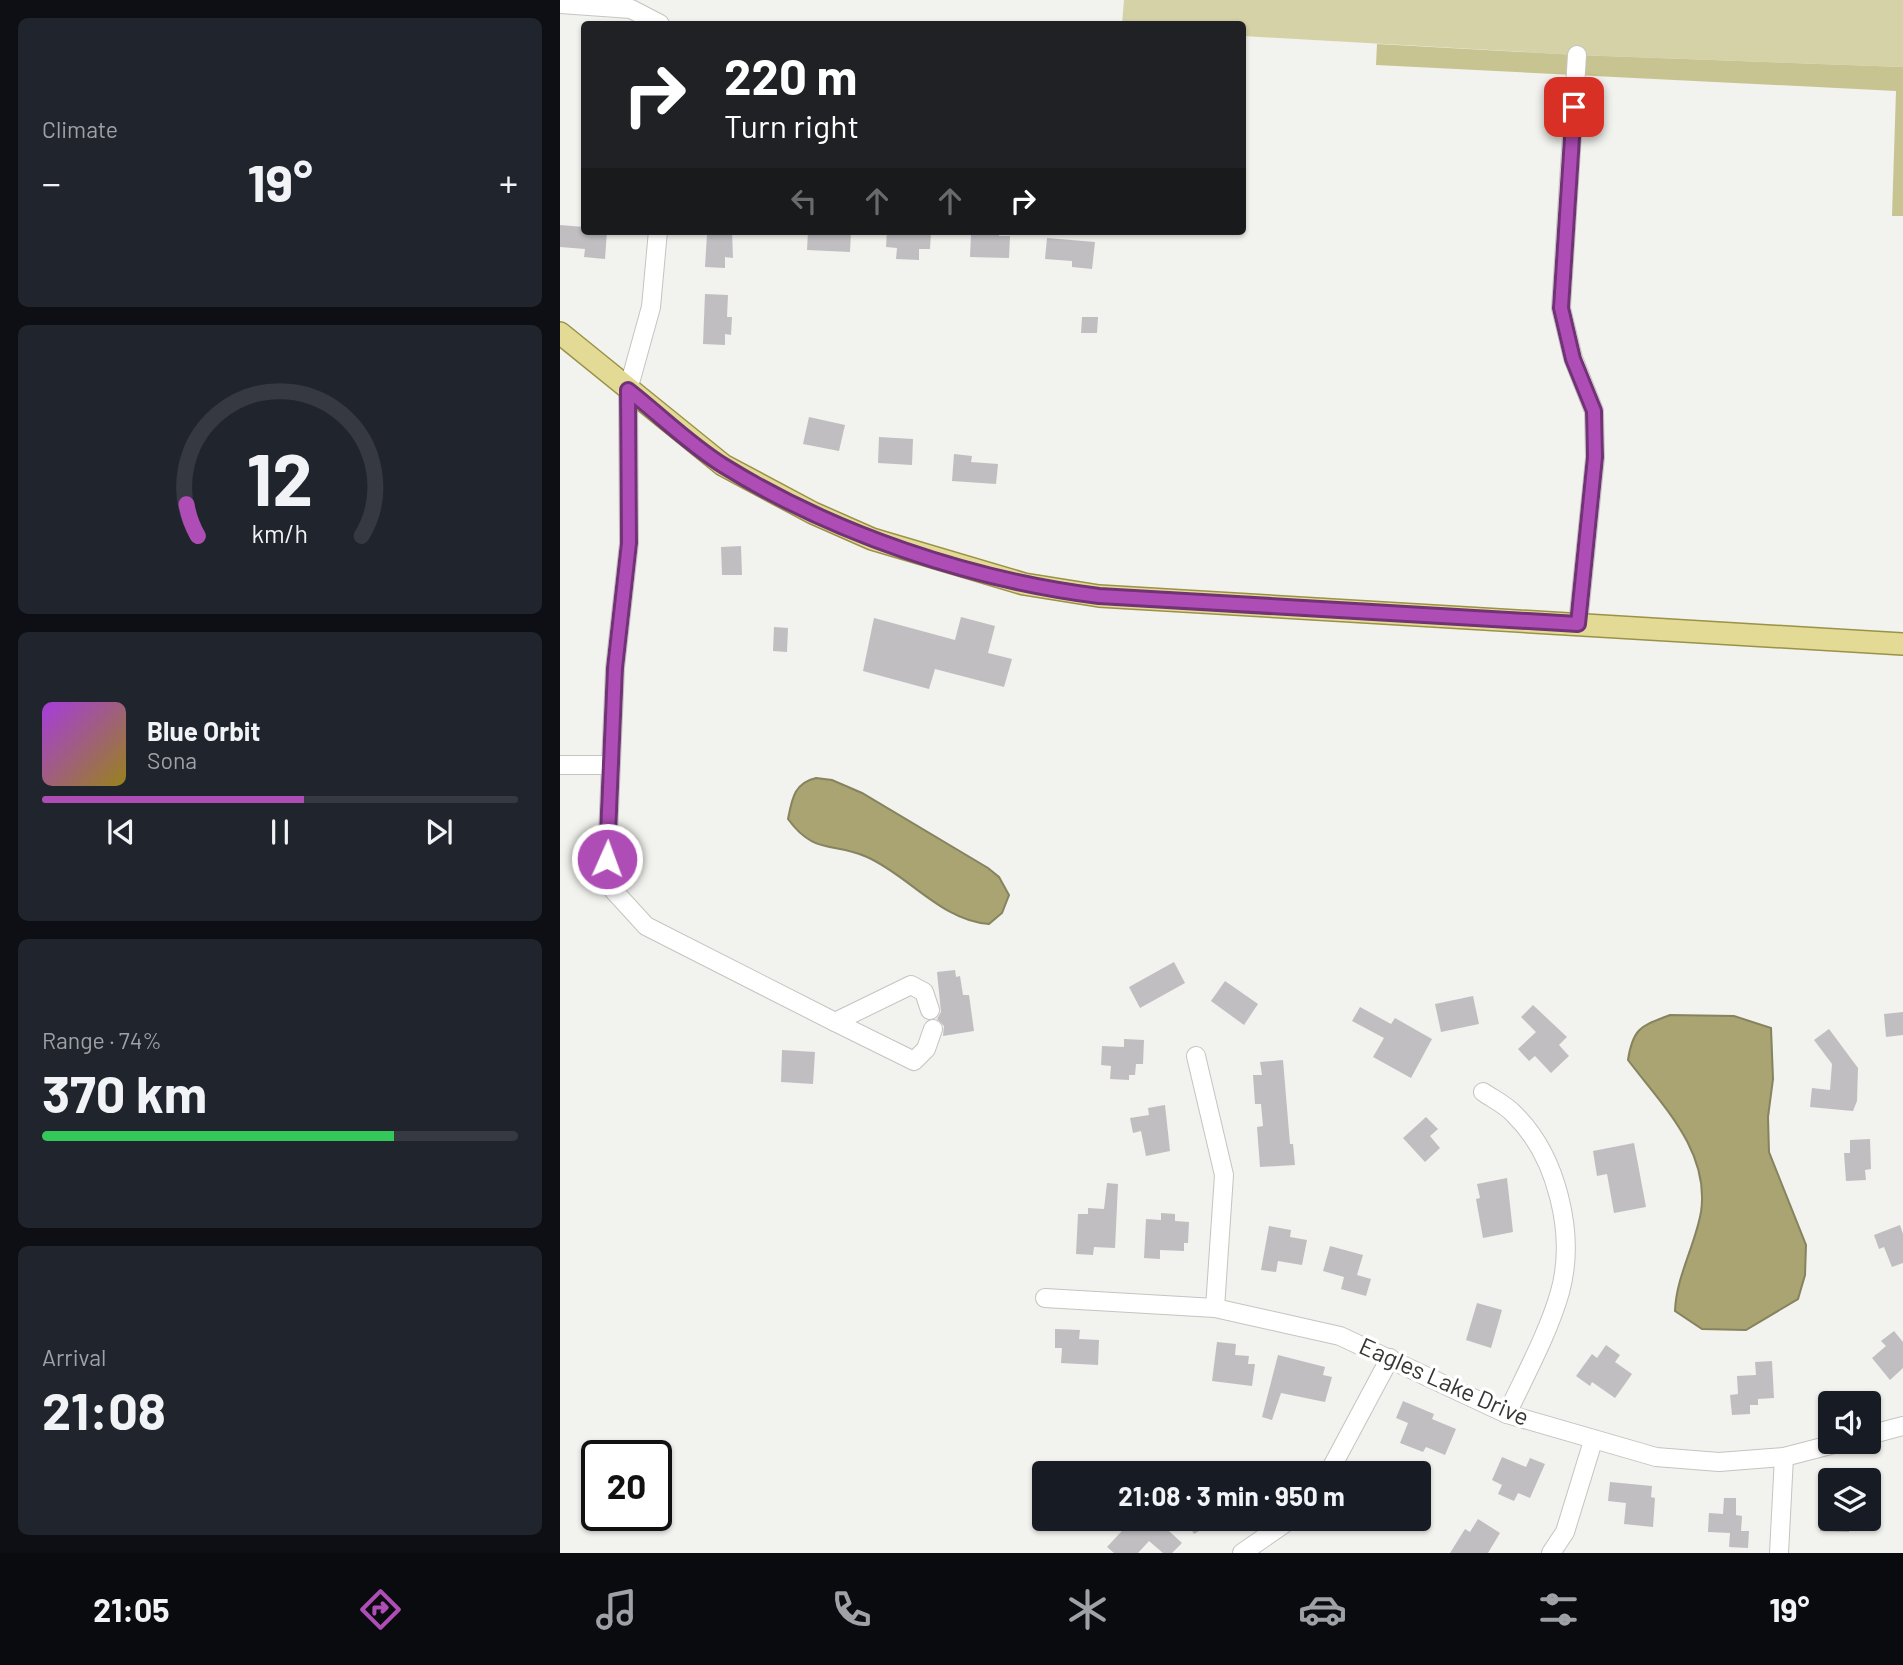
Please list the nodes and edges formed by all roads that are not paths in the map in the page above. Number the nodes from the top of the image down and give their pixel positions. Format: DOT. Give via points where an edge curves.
graph roads {
  1 [pos="560,4"];
  2 [pos="654,21"];
  3 [pos="1577,55"];
  4 [pos="658,235"];
  5 [pos="560,333"];
  6 [pos="628,390"];
  7 [pos="1578,624"];
  8 [pos="1903,644"];
  9 [pos="560,765"];
  10 [pos="610,765"];
  11 [pos="930,1010"];
  12 [pos="835,1022"];
  13 [pos="933,1029"];
  14 [pos="1196,1056"];
  15 [pos="1483,1092"];
  16 [pos="1045,1298"];
  17 [pos="1215,1308"];
  18 [pos="1390,1359"];
  19 [pos="1507,1415"];
  20 [pos="1903,1426"];
  21 [pos="1881,1432"];
  22 [pos="1593,1441"];
  23 [pos="1818,1448"];
  24 [pos="1784,1457"];
  25 [pos="1335,1461"];
  26 [pos="1274,1531"];
  27 [pos="1242,1553"];
  28 [pos="1551,1553"];
  29 [pos="1779,1553"];
  1 -- 2 [label="street" via="631,9"];
  3 -- 7 [label="street" via="1561,308 1573,359 1594,411 1595,457"];
  4 -- 6 [label="street" via="651,307"];
  5 -- 6 [label="main road"];
  6 -- 7 [label="main road" via="723,465 813,513 872,539 1024,584 1099,596"];
  6 -- 10 [label="street" via="629,543"];
  7 -- 8 [label="main road"];
  9 -- 10 [label="street"];
  10 -- 12 [label="street" via="607,859 614,891 646,926"];
  11 -- 12 [label="street" via="924,992 911,985"];
  12 -- 13 [label="street" via="914,1061 926,1049"];
  14 -- 17 [label="street" via="1224,1175"];
  15 -- 19 [label="street" via="1514,1114 1549,1164 1563,1211 1567,1254 1552,1316"];
  16 -- 17 [label="street, Eagles Lake Drive"];
  17 -- 18 [label="street, Eagles Lake Drive" via="1340,1336"];
  18 -- 19 [label="street, Eagles Lake Drive"];
  18 -- 25 [label="street"];
  19 -- 22 [label="street, Eagles Lake Drive"];
  20 -- 21 [label="street"];
  22 -- 24 [label="street, Eagles Lake Drive" via="1656,1457 1719,1462"];
  22 -- 28 [label="street" via="1565,1532"];
  23 -- 24 [label="street, Eagles Lake Drive"];
  24 -- 29 [label="street"];
  26 -- 27 [label="street"];
}
